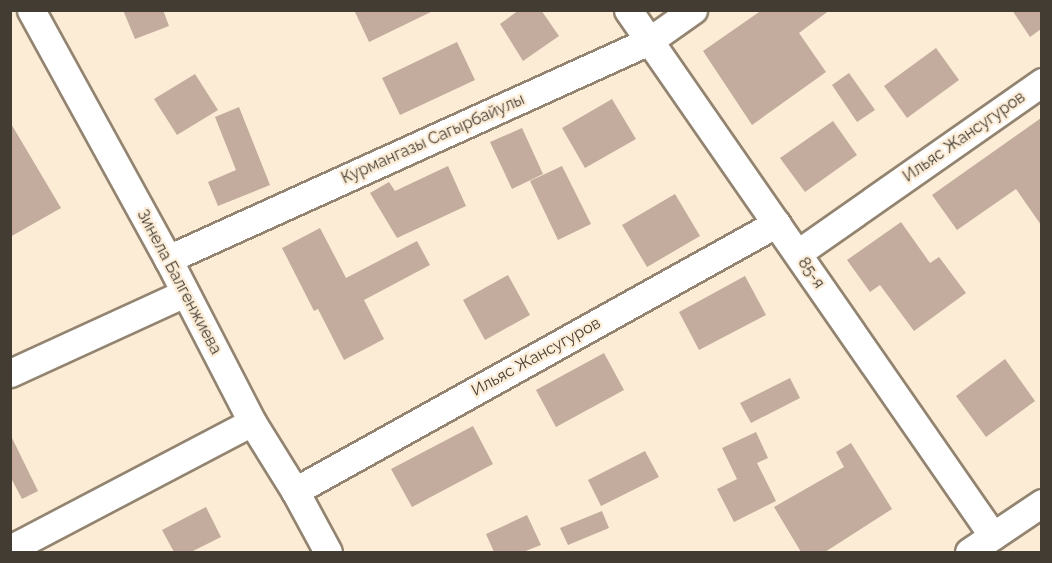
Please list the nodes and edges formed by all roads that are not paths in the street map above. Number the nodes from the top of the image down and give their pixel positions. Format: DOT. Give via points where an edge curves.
graph roads {
  1 [pos="31,10"];
  2 [pos="628,10"];
  3 [pos="693,10"];
  4 [pos="649,41"];
  5 [pos="1041,82"];
  6 [pos="777,223"];
  7 [pos="798,253"];
  8 [pos="168,259"];
  9 [pos="185,293"];
  10 [pos="10,373"];
  11 [pos="252,422"];
  12 [pos="295,491"];
  13 [pos="1041,503"];
  14 [pos="993,536"];
  15 [pos="10,549"];
  16 [pos="328,552"];
  17 [pos="969,552"];
  1 -- 8 [label="street, Зинела Балгенжиева"];
  2 -- 4 [label="street, 85-я"];
  3 -- 4 [label="street, Курмангазы Сагырбайулы"];
  4 -- 6 [label="street, 85-я"];
  4 -- 8 [label="street, Курмангазы Сагырбайулы"];
  5 -- 7 [label="street, Ильяс Жансугуров"];
  6 -- 7 [label="street, 85-я"];
  6 -- 12 [label="street, Ильяс Жансугуров"];
  7 -- 14 [label="street, 85-я"];
  8 -- 9 [label="street, Зинела Балгенжиева"];
  9 -- 10 [label="street"];
  9 -- 11 [label="street, Зинела Балгенжиева"];
  11 -- 12 [label="street, Зинела Балгенжиева"];
  11 -- 15 [label="street"];
  12 -- 16 [label="street, Зинела Балгенжиева"];
  13 -- 14 [label="street"];
  14 -- 17 [label="street"];
}
